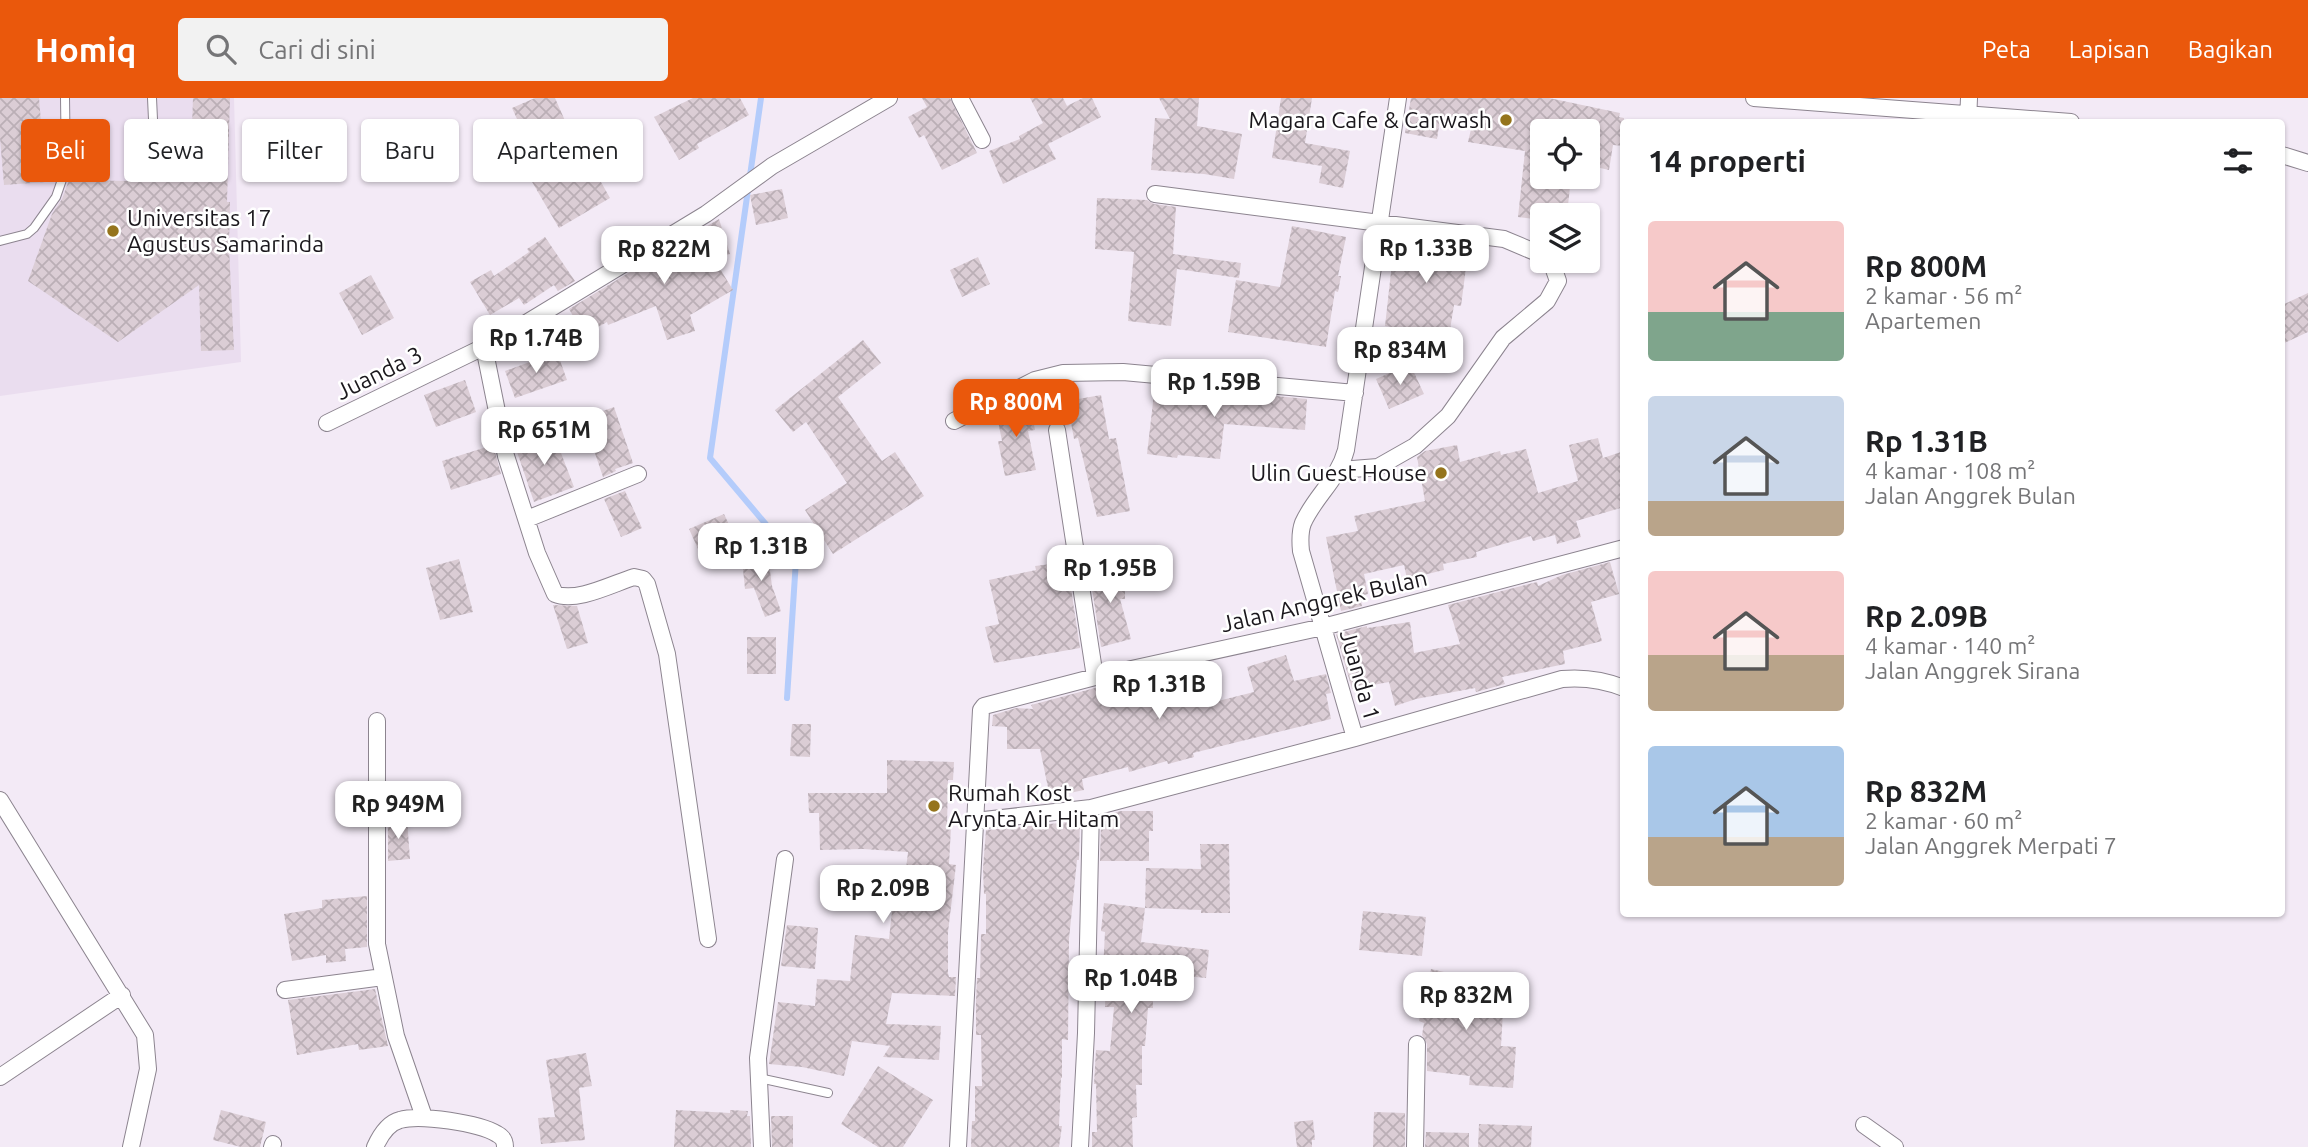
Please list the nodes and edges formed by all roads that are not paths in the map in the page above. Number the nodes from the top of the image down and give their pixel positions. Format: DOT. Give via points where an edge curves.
graph roads {
  1 [pos="65,98"];
  2 [pos="152,98"];
  3 [pos="888,98"];
  4 [pos="960,98"];
  5 [pos="1398,98"];
  6 [pos="1754,98"];
  7 [pos="1968,111"];
  8 [pos="153,119"];
  9 [pos="2043,119"];
  10 [pos="982,140"];
  11 [pos="2285,156"];
  12 [pos="2308,163"];
  13 [pos="1155,194"];
  14 [pos="1381,223"];
  15 [pos="0,241"];
  16 [pos="1530,250"];
  17 [pos="1555,273"];
  18 [pos="484,347"];
  19 [pos="1355,393"];
  20 [pos="954,421"];
  21 [pos="327,424"];
  22 [pos="1057,430"];
  23 [pos="1339,470"];
  24 [pos="638,474"];
  25 [pos="527,519"];
  26 [pos="1620,549"];
  27 [pos="1323,627"];
  28 [pos="1095,677"];
  29 [pos="1620,687"];
  30 [pos="377,720"];
  31 [pos="1355,738"];
  32 [pos="0,800"];
  33 [pos="1091,807"];
  34 [pos="975,821"];
  35 [pos="785,859"];
  36 [pos="708,939"];
  37 [pos="383,977"];
  38 [pos="285,990"];
  39 [pos="122,995"];
  40 [pos="1417,1044"];
  41 [pos="0,1077"];
  42 [pos="758,1078"];
  43 [pos="828,1093"];
  44 [pos="424,1118"];
  45 [pos="1864,1125"];
  46 [pos="505,1144"];
  47 [pos="131,1147"];
  48 [pos="374,1147"];
  49 [pos="762,1147"];
  50 [pos="958,1147"];
  51 [pos="1080,1147"];
  52 [pos="1415,1147"];
  53 [pos="1895,1147"];
  1 -- 15 [label="lane" via="66,168 56,197 27,234"];
  2 -- 8 [label="lane"];
  3 -- 18 [label="street, Juanda 3"];
  4 -- 10 [label="street"];
  5 -- 14 [label="street, Juanda 1"];
  6 -- 7 [label="street"];
  7 -- 9 [label="street"];
  11 -- 12 [label="street"];
  13 -- 14 [label="street"];
  14 -- 16 [label="street" via="1504,239"];
  14 -- 19 [label="street, Juanda 1"];
  17 -- 23 [label="street" via="1558,281 1547,301 1503,338 1448,416 1415,446 1378,467"];
  18 -- 21 [label="street, Juanda 3"];
  18 -- 25 [label="street" via="506,456"];
  19 -- 20 [label="street" via="1123,372 1063,373 1035,380"];
  19 -- 23 [label="street, Juanda 1"];
  22 -- 28 [label="street"];
  23 -- 27 [label="street, Juanda 1" via="1301,530 1301,551"];
  24 -- 25 [label="street"];
  25 -- 36 [label="street" via="555,594 564,598 579,595 634,577 647,584 667,653"];
  26 -- 27 [label="street, Jalan Anggrek Bulan"];
  27 -- 28 [label="street, Jalan Anggrek Bulan"];
  27 -- 31 [label="street, Juanda 1"];
  28 -- 34 [label="street, Jalan Anggrek Bulan" via="984,706"];
  29 -- 31 [label="street" via="1585,678 1562,679"];
  30 -- 37 [label="street" via="377,944"];
  31 -- 33 [label="street"];
  32 -- 39 [label="street"];
  33 -- 34 [label="street"];
  33 -- 51 [label="street"];
  34 -- 50 [label="street"];
  35 -- 42 [label="street" via="758,1049"];
  37 -- 38 [label="street"];
  37 -- 44 [label="street" via="396,1036"];
  39 -- 41 [label="street"];
  39 -- 47 [label="street" via="145,1035 148,1069"];
  40 -- 52 [label="street"];
  42 -- 43 [label="lane"];
  42 -- 49 [label="street"];
  44 -- 46 [label="street" via="494,1132"];
  44 -- 48 [label="street" via="392,1124"];
  45 -- 53 [label="street"];
}
